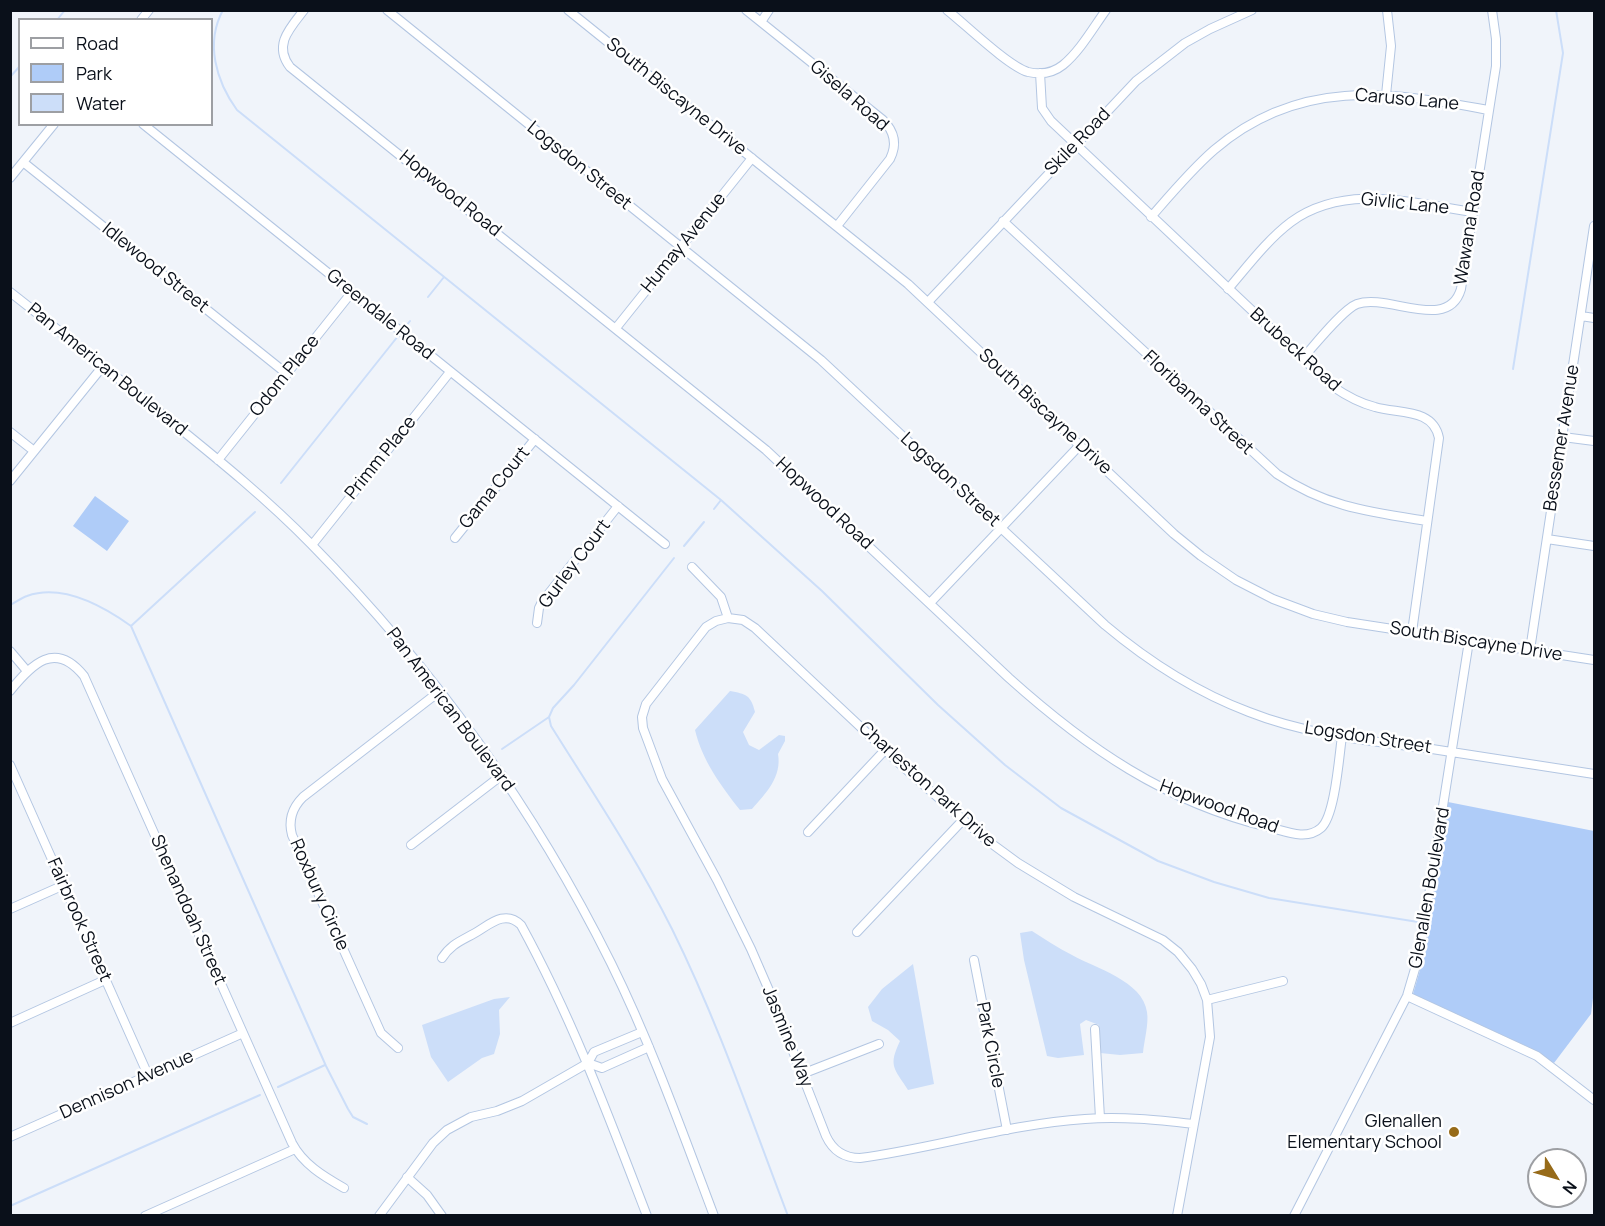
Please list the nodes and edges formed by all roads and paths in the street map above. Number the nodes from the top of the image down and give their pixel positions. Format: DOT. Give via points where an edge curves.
graph roads {
  1 [pos="304,10"];
  2 [pos="387,10"];
  3 [pos="568,10"];
  4 [pos="746,10"];
  5 [pos="769,10"];
  6 [pos="947,10"];
  7 [pos="1106,10"];
  8 [pos="1252,10"];
  9 [pos="1387,10"];
  10 [pos="1492,10"];
  11 [pos="761,22"];
  12 [pos="1040,73"];
  13 [pos="1386,95"];
  14 [pos="1488,110"];
  15 [pos="52,126"];
  16 [pos="145,126"];
  17 [pos="1075,145"];
  18 [pos="752,158"];
  19 [pos="23,162"];
  20 [pos="10,178"];
  21 [pos="1473,212"];
  22 [pos="1151,217"];
  23 [pos="1003,221"];
  24 [pos="1594,225"];
  25 [pos="837,226"];
  26 [pos="680,247"];
  27 [pos="1228,289"];
  28 [pos="10,292"];
  29 [pos="352,292"];
  30 [pos="928,302"];
  31 [pos="1581,316"];
  32 [pos="1594,318"];
  33 [pos="616,328"];
  34 [pos="1302,359"];
  35 [pos="103,366"];
  36 [pos="450,372"];
  37 [pos="287,374"];
  38 [pos="10,432"];
  39 [pos="1563,436"];
  40 [pos="535,439"];
  41 [pos="1594,441"];
  42 [pos="1080,445"];
  43 [pos="34,451"];
  44 [pos="218,460"];
  45 [pos="10,481"];
  46 [pos="618,506"];
  47 [pos="1427,521"];
  48 [pos="1001,527"];
  49 [pos="455,538"];
  50 [pos="1547,539"];
  51 [pos="665,544"];
  52 [pos="312,545"];
  53 [pos="1594,546"];
  54 [pos="692,567"];
  55 [pos="930,603"];
  56 [pos="728,618"];
  57 [pos="537,623"];
  58 [pos="1412,632"];
  59 [pos="1469,640"];
  60 [pos="1530,650"];
  61 [pos="10,651"];
  62 [pos="1594,660"];
  63 [pos="27,671"];
  64 [pos="10,691"];
  65 [pos="440,691"];
  66 [pos="1342,736"];
  67 [pos="885,750"];
  68 [pos="1452,752"];
  69 [pos="10,765"];
  70 [pos="1594,774"];
  71 [pos="502,775"];
  72 [pos="962,821"];
  73 [pos="808,832"];
  74 [pos="411,845"];
  75 [pos="64,885"];
  76 [pos="10,909"];
  77 [pos="857,932"];
  78 [pos="442,958"];
  79 [pos="974,960"];
  80 [pos="105,980"];
  81 [pos="1283,981"];
  82 [pos="1407,996"];
  83 [pos="1207,1000"];
  84 [pos="10,1023"];
  85 [pos="1095,1029"];
  86 [pos="642,1032"];
  87 [pos="243,1033"];
  88 [pos="879,1044"];
  89 [pos="649,1047"];
  90 [pos="398,1048"];
  91 [pos="588,1063"];
  92 [pos="802,1074"];
  93 [pos="148,1075"];
  94 [pos="1594,1100"];
  95 [pos="1100,1118"];
  96 [pos="1194,1124"];
  97 [pos="1007,1130"];
  98 [pos="10,1137"];
  99 [pos="295,1149"];
  100 [pos="407,1178"];
  101 [pos="344,1188"];
  102 [pos="146,1215"];
  103 [pos="379,1215"];
  104 [pos="442,1215"];
  105 [pos="647,1215"];
  106 [pos="714,1215"];
  107 [pos="1177,1215"];
  108 [pos="1294,1215"];
  1 -- 33 [label="street, Hopwood Road" via="285,34 282,51 290,67"];
  2 -- 26 [label="street, Logsdon Street"];
  3 -- 18 [label="street, South Biscayne Drive"];
  4 -- 11 [label="street, Gisela Road"];
  5 -- 11 [label="street"];
  6 -- 12 [label="street" via="1013,63"];
  7 -- 12 [label="street" via="1064,64"];
  8 -- 17 [label="street, Skile Road" via="1210,29 1165,57"];
  9 -- 13 [label="street" via="1391,46"];
  10 -- 14 [label="street, Wawana Road" via="1496,53"];
  11 -- 25 [label="street, Gisela Road" via="883,120 892,132 894,147 890,159"];
  12 -- 17 [label="street, Brubeck Road" via="1042,108"];
  13 -- 14 [label="street, Caruso Lane"];
  13 -- 22 [label="street, Caruso Lane" via="1328,97 1269,116 1214,151"];
  14 -- 21 [label="street, Wawana Road"];
  15 -- 19 [label="street"];
  16 -- 29 [label="street, Greendale Road"];
  17 -- 22 [label="street, Brubeck Road"];
  17 -- 23 [label="street, Skile Road"];
  18 -- 25 [label="street, South Biscayne Drive"];
  18 -- 26 [label="street, Humay Avenue"];
  19 -- 20 [label="street"];
  19 -- 37 [label="street, Idlewood Street"];
  21 -- 27 [label="street, Givlic Lane" via="1364,198 1323,205 1282,229"];
  21 -- 34 [label="street, Wawana Road" via="1461,289 1453,304 1436,311 1370,302 1357,304"];
  22 -- 27 [label="street, Brubeck Road"];
  23 -- 30 [label="street, Skile Road"];
  23 -- 47 [label="street, Floribanna Street" via="1277,474 1305,492 1335,504"];
  24 -- 31 [label="street, Bessemer Avenue"];
  25 -- 30 [label="street, South Biscayne Drive"];
  26 -- 33 [label="street, Humay Avenue"];
  26 -- 48 [label="street, Logsdon Street" via="821,360"];
  27 -- 34 [label="street, Brubeck Road"];
  28 -- 35 [label="street, Pan American Boulevard"];
  29 -- 36 [label="street, Greendale Road"];
  29 -- 37 [label="street, Odom Place"];
  30 -- 42 [label="street, South Biscayne Drive"];
  31 -- 32 [label="street"];
  31 -- 39 [label="street, Bessemer Avenue"];
  33 -- 55 [label="street, Hopwood Road" via="766,450"];
  34 -- 47 [label="street, Brubeck Road" via="1354,400 1424,416 1434,425 1439,438"];
  35 -- 43 [label="street"];
  35 -- 44 [label="street, Pan American Boulevard"];
  36 -- 40 [label="street, Greendale Road"];
  36 -- 52 [label="street, Primm Place"];
  37 -- 44 [label="street, Odom Place"];
  38 -- 43 [label="street"];
  39 -- 41 [label="street"];
  39 -- 50 [label="street, Bessemer Avenue"];
  40 -- 46 [label="street, Greendale Road"];
  40 -- 49 [label="street, Gama Court"];
  42 -- 48 [label="street"];
  42 -- 58 [label="street, South Biscayne Drive" via="1190,547 1241,583 1313,614"];
  43 -- 45 [label="street"];
  44 -- 52 [label="street, Pan American Boulevard"];
  46 -- 51 [label="street"];
  46 -- 57 [label="street, Gurley Court" via="542,602"];
  47 -- 58 [label="street, Brubeck Road"];
  48 -- 55 [label="street"];
  48 -- 66 [label="street, Logsdon Street" via="1105,625 1149,660 1216,698 1250,712 1284,724"];
  50 -- 53 [label="street"];
  50 -- 60 [label="street, Bessemer Avenue"];
  52 -- 65 [label="street, Pan American Boulevard"];
  54 -- 56 [label="street" via="722,597"];
  55 -- 66 [label="street, Hopwood Road" via="1047,712 1089,745 1152,783 1247,821 1300,834 1310,834 1322,827 1330,811"];
  56 -- 67 [label="street, Charleston Park Drive" via="750,624"];
  56 -- 92 [label="street, Jasmine Way" via="703,631 646,704 642,724 662,779 751,950"];
  58 -- 59 [label="street, South Biscayne Drive"];
  59 -- 60 [label="street, South Biscayne Drive"];
  59 -- 68 [label="street, Glenallen Boulevard"];
  60 -- 62 [label="street, South Biscayne Drive"];
  61 -- 63 [label="street"];
  63 -- 64 [label="street"];
  63 -- 87 [label="street, Shenandoah Street" via="42,660 58,658 73,664 84,676"];
  65 -- 71 [label="street, Pan American Boulevard"];
  65 -- 90 [label="street, Roxbury Circle" via="303,797 294,807 290,821 292,835 381,1033"];
  66 -- 68 [label="street, Logsdon Street"];
  67 -- 72 [label="street, Charleston Park Drive"];
  67 -- 73 [label="street"];
  68 -- 70 [label="street, Logsdon Street"];
  68 -- 82 [label="street, Glenallen Boulevard" via="1420,952"];
  69 -- 75 [label="street, Fairbrook Street"];
  71 -- 74 [label="street"];
  71 -- 86 [label="street, Pan American Boulevard" via="574,893"];
  72 -- 77 [label="street"];
  72 -- 83 [label="street, Charleston Park Drive" via="1056,886 1168,944 1192,969"];
  75 -- 76 [label="street"];
  75 -- 80 [label="street, Fairbrook Street"];
  78 -- 91 [label="street" via="452,945 492,922 508,918 518,922"];
  79 -- 97 [label="street, Park Circle"];
  80 -- 84 [label="street"];
  80 -- 93 [label="street, Fairbrook Street"];
  81 -- 83 [label="street"];
  82 -- 94 [label="street" via="1536,1056"];
  82 -- 108 [label="street, Glenallen Boulevard"];
  83 -- 96 [label="street, Charleston Park Drive" via="1210,1037"];
  85 -- 95 [label="street"];
  86 -- 89 [label="street, Pan American Boulevard"];
  86 -- 91 [label="street" via="594,1052"];
  87 -- 93 [label="street, Dennison Avenue"];
  87 -- 99 [label="street, Shenandoah Street"];
  88 -- 92 [label="street"];
  89 -- 91 [label="street" via="602,1068"];
  89 -- 106 [label="street, Pan American Boulevard"];
  91 -- 100 [label="street" via="522,1101 452,1127 433,1143"];
  91 -- 105 [label="street"];
  92 -- 97 [label="street, Jasmine Way" via="830,1143 848,1157 864,1158"];
  93 -- 98 [label="street, Dennison Avenue"];
  95 -- 96 [label="street, Jasmine Way"];
  95 -- 97 [label="street, Jasmine Way"];
  96 -- 107 [label="street, Charleston Park Drive"];
  99 -- 101 [label="street, Shenandoah Street" via="315,1170"];
  99 -- 102 [label="street"];
  100 -- 103 [label="street"];
  100 -- 104 [label="street"];
}
